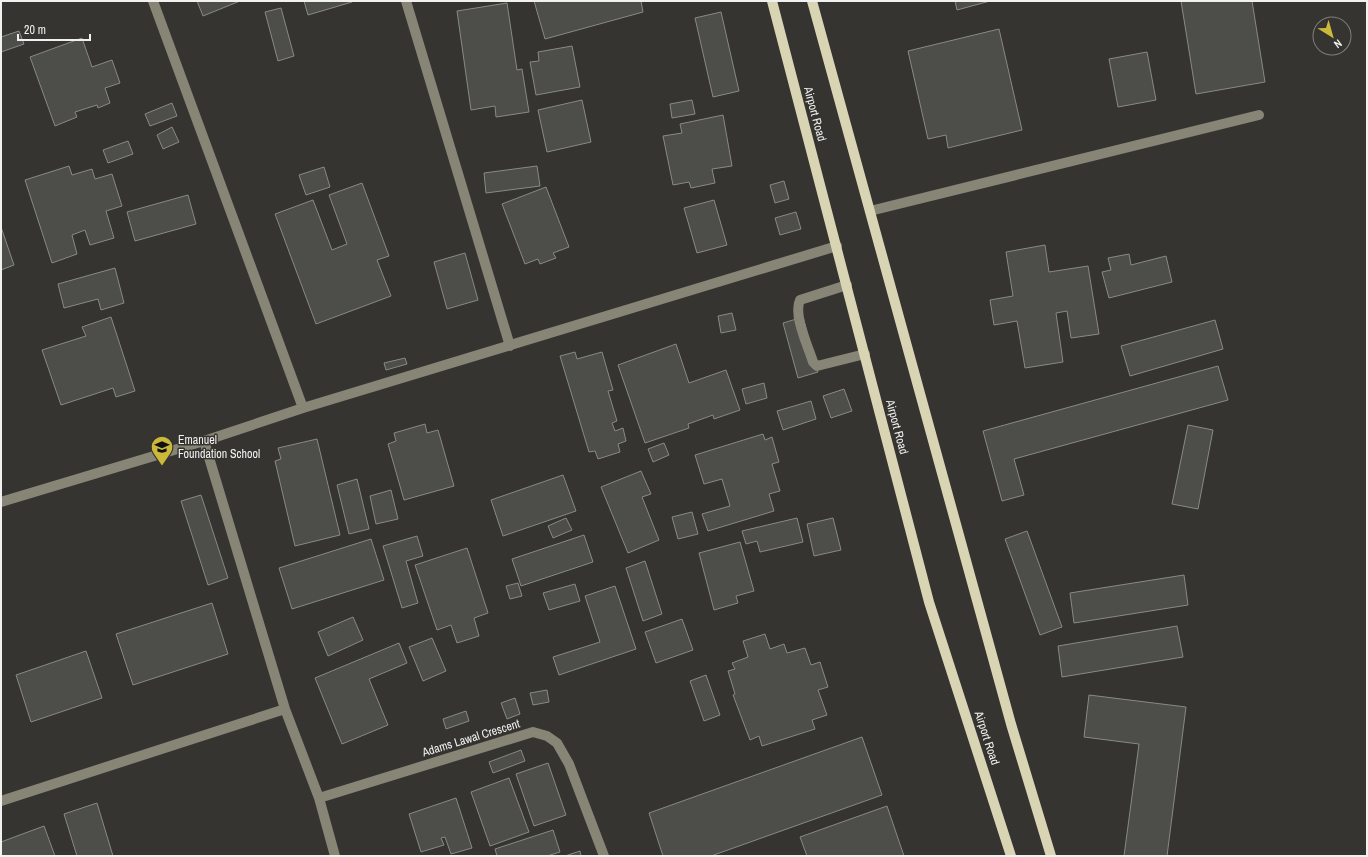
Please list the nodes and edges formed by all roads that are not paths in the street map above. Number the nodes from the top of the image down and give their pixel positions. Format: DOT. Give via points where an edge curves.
graph roads {
  1 [pos="153,1"];
  2 [pos="406,1"];
  3 [pos="772,1"];
  4 [pos="812,1"];
  5 [pos="1259,115"];
  6 [pos="870,211"];
  7 [pos="837,246"];
  8 [pos="846,285"];
  9 [pos="510,346"];
  10 [pos="865,354"];
  11 [pos="302,408"];
  12 [pos="204,441"];
  13 [pos="1,502"];
  14 [pos="285,709"];
  15 [pos="320,798"];
  16 [pos="1,801"];
  17 [pos="335,856"];
  18 [pos="604,856"];
  19 [pos="1011,856"];
  20 [pos="1051,856"];
  1 -- 11 [label="street"];
  2 -- 9 [label="street"];
  3 -- 7 [label="main road, Airport Road"];
  4 -- 6 [label="main road"];
  5 -- 6 [label="street"];
  6 -- 20 [label="main road" via="1011,724"];
  7 -- 8 [label="main road, Airport Road"];
  7 -- 9 [label="street"];
  8 -- 10 [label="main road, Airport Road"];
  8 -- 10 [label="street" via="800,300 797,306 798,316 813,362 817,366"];
  9 -- 11 [label="street"];
  10 -- 19 [label="main road, Airport Road" via="929,602"];
  11 -- 12 [label="street"];
  12 -- 13 [label="street"];
  12 -- 14 [label="street"];
  14 -- 15 [label="street"];
  14 -- 16 [label="street"];
  15 -- 17 [label="street"];
  15 -- 18 [label="street, Adams Lawal Crescent" via="533,732 547,736 557,743 569,764"];
}
